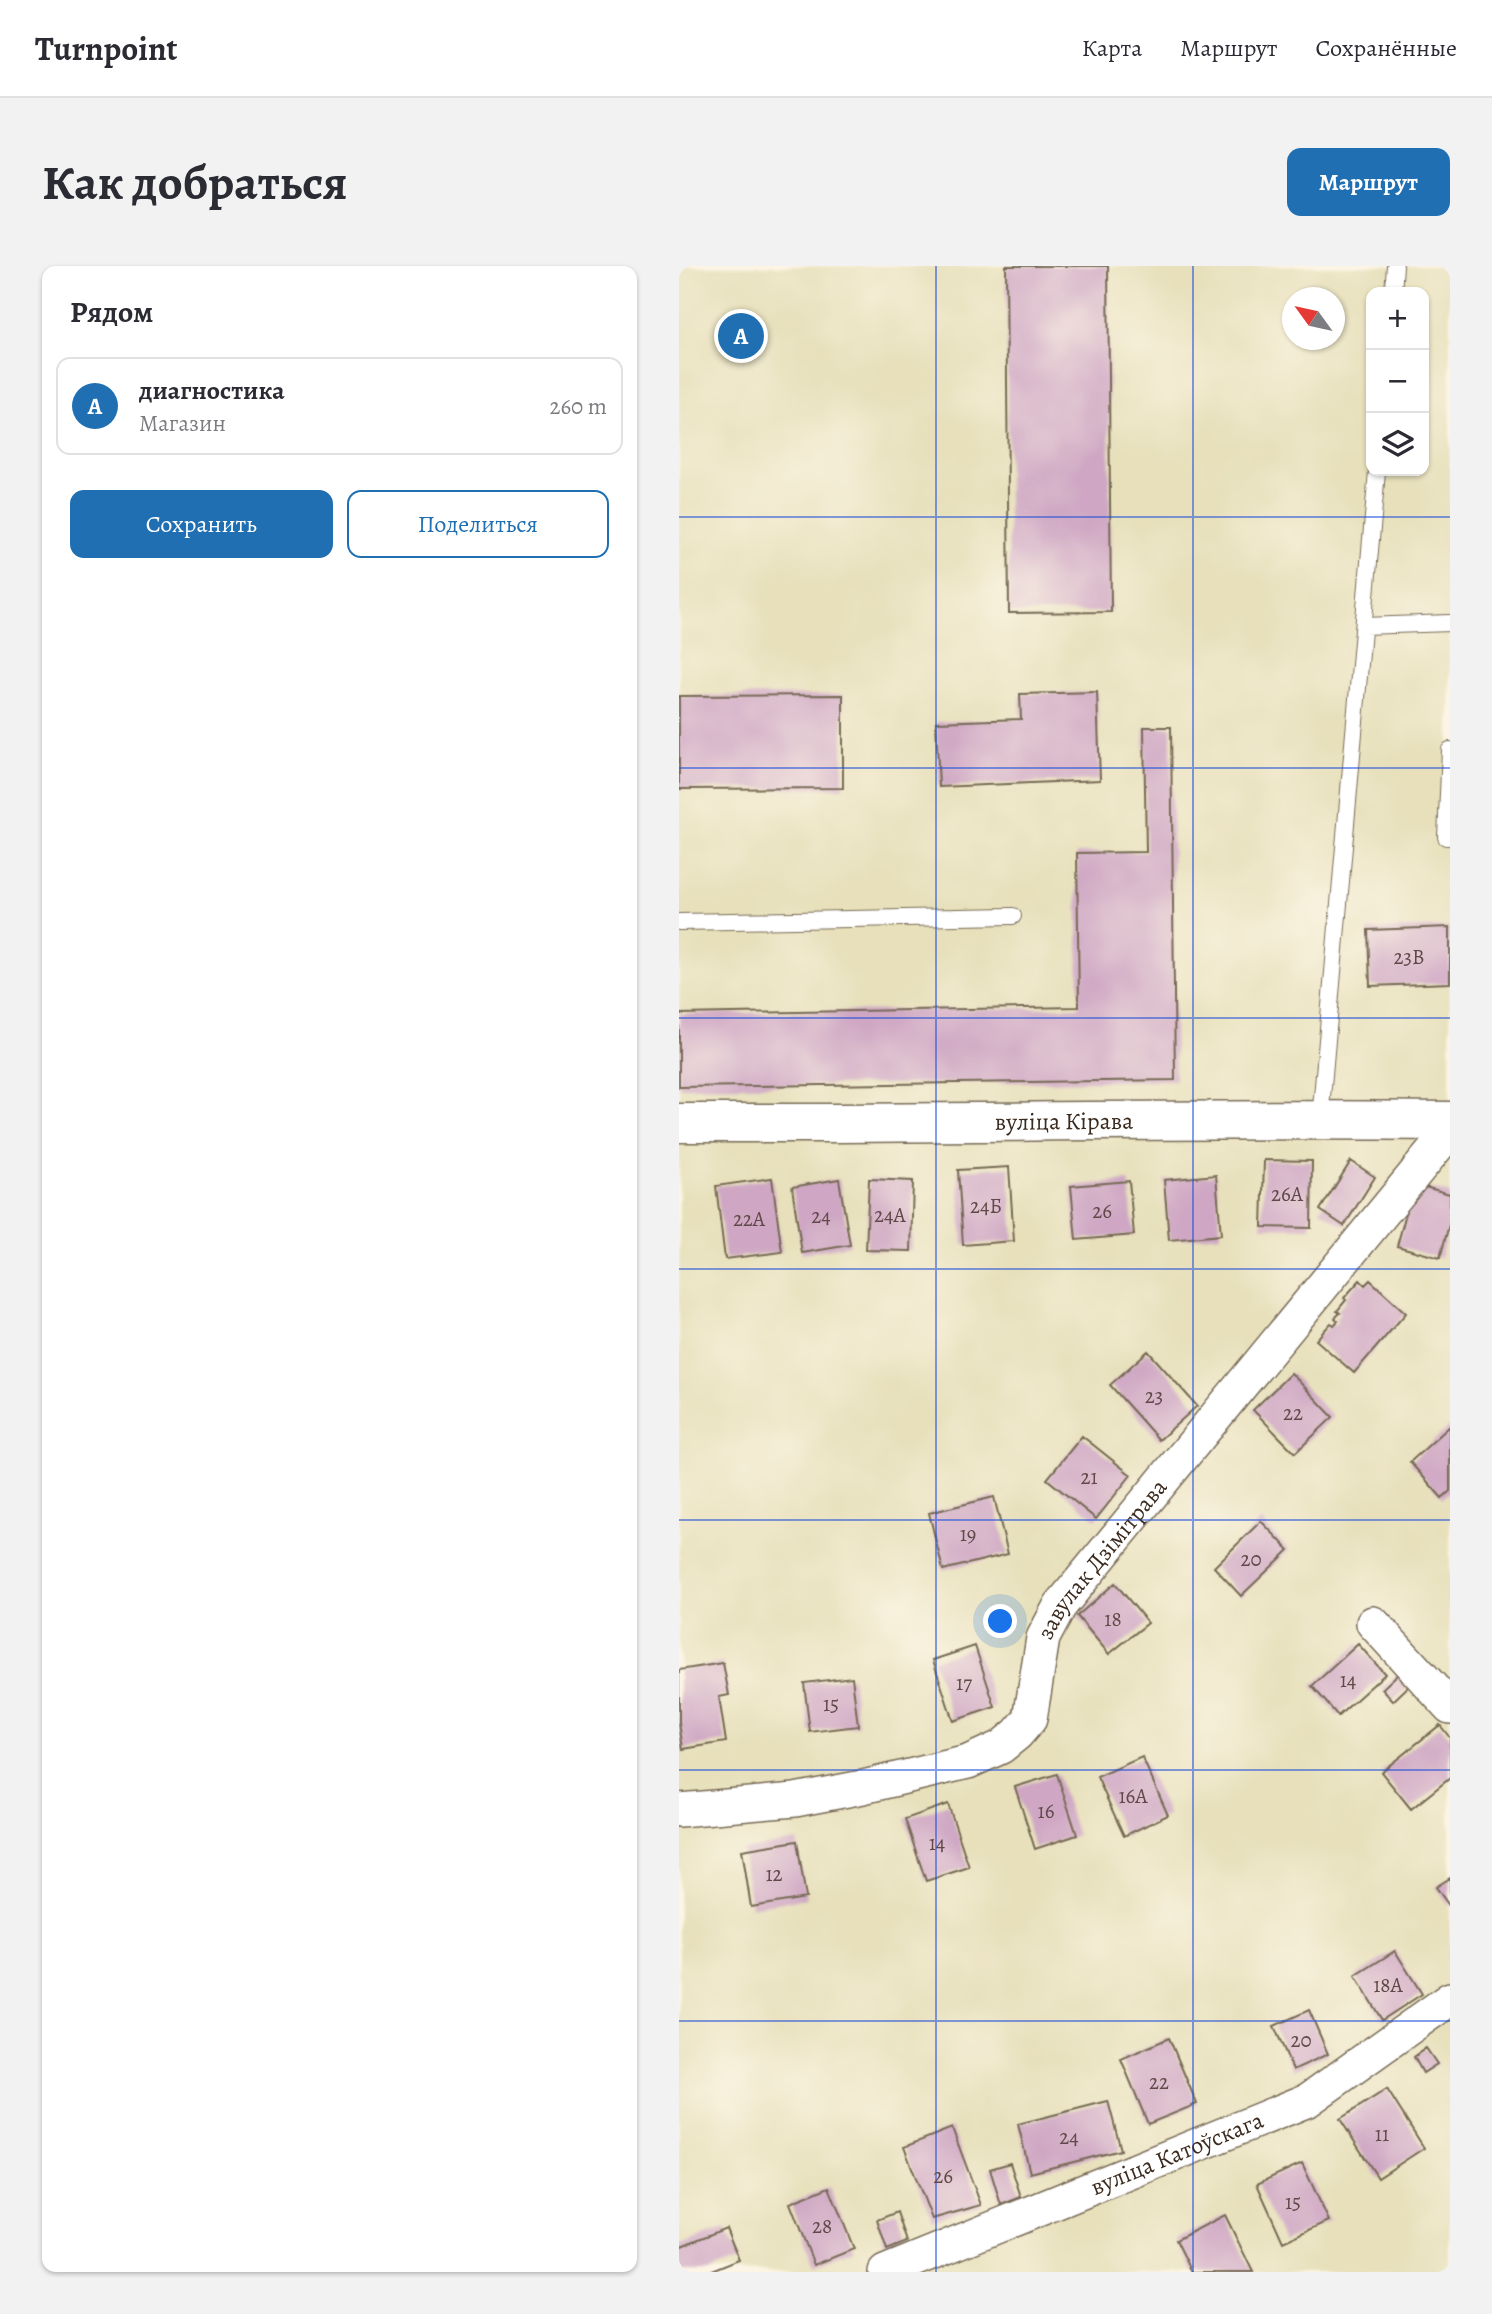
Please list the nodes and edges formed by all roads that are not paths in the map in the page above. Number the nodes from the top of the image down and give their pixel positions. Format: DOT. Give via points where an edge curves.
graph roads {
  1 [pos="1395,266"];
  2 [pos="1393,287"];
  3 [pos="1377,476"];
  4 [pos="1450,622"];
  5 [pos="1364,625"];
  6 [pos="1450,750"];
  7 [pos="1450,837"];
  8 [pos="1013,916"];
  9 [pos="679,922"];
  10 [pos="1320,1119"];
  11 [pos="1450,1121"];
  12 [pos="679,1123"];
  13 [pos="1450,1131"];
  14 [pos="1373,1623"];
  15 [pos="1450,1707"];
  16 [pos="679,1810"];
  17 [pos="1450,1999"];
  18 [pos="885,2272"];
  1 -- 2 [label="lane"];
  3 -- 5 [label="lane"];
  4 -- 5 [label="lane"];
  5 -- 10 [label="lane"];
  6 -- 7 [label="lane" via="1446,837"];
  8 -- 9 [label="lane"];
  10 -- 11 [label="main road, вуліца Кірава"];
  10 -- 12 [label="main road, вуліца Кірава"];
  13 -- 16 [label="street, завулак Дзімітрава" via="1061,1606 1043,1638 1030,1718 1017,1734 968,1762 863,1787 795,1800"];
  14 -- 15 [label="street"];
  17 -- 18 [label="street, вуліца Катоўскага" via="1308,2100"];
}
